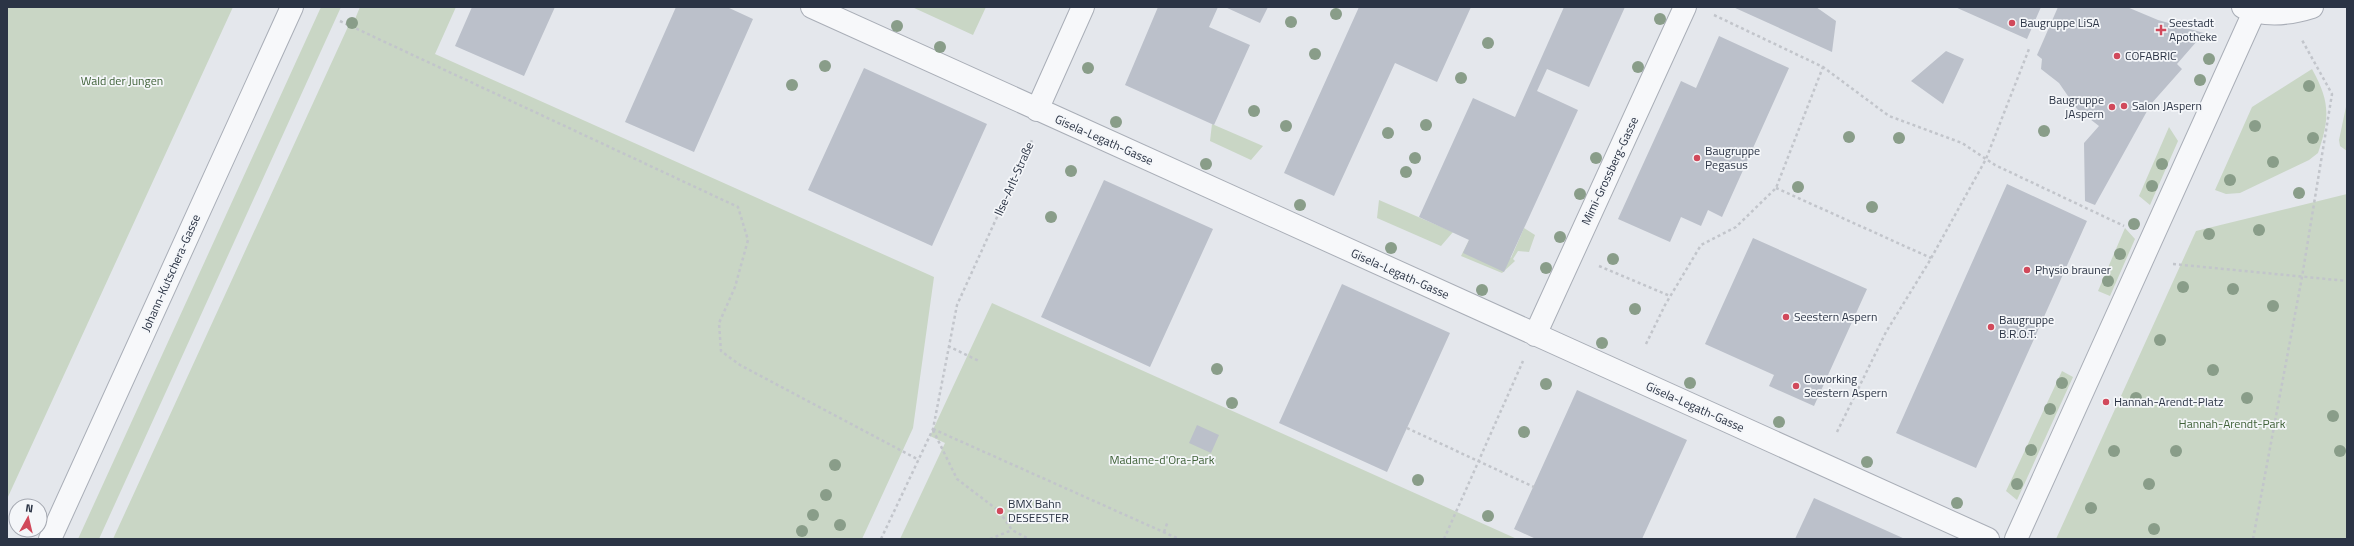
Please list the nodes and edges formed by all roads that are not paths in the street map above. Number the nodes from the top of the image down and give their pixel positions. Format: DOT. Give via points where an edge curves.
graph roads {
  1 [pos="292,7"];
  2 [pos="812,7"];
  3 [pos="1083,7"];
  4 [pos="1686,7"];
  5 [pos="2312,7"];
  6 [pos="2248,9"];
  7 [pos="1037,110"];
  8 [pos="1535,335"];
  9 [pos="50,539"];
  10 [pos="1988,539"];
  11 [pos="2016,539"];
  1 -- 9 [label="street, Johann-Kutschera-Gasse"];
  2 -- 7 [label="street, Gisela-Legath-Gasse"];
  3 -- 7 [label="street"];
  4 -- 8 [label="street, Mimi-Grossberg-Gasse"];
  5 -- 6 [label="street" via="2296,12"];
  6 -- 11 [label="street" via="2140,263"];
  7 -- 8 [label="street, Gisela-Legath-Gasse"];
  8 -- 10 [label="street, Gisela-Legath-Gasse"];
}
